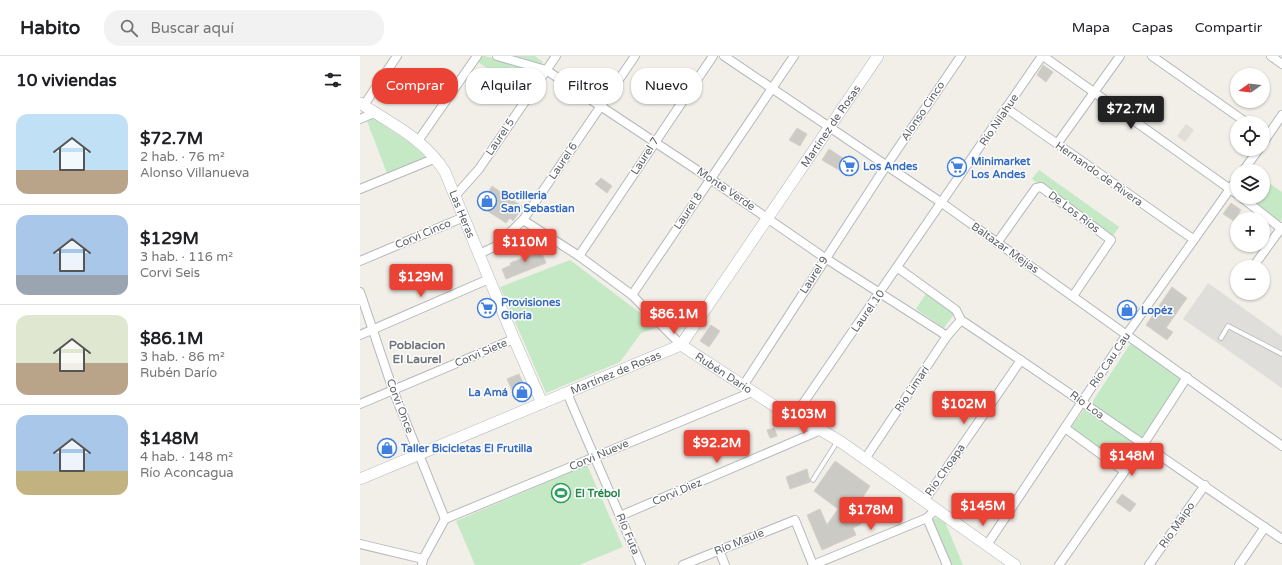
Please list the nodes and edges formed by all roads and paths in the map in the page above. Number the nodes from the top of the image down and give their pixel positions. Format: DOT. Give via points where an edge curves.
graph roads {
  1 [pos="397,56"];
  2 [pos="477,56"];
  3 [pos="497,56"];
  4 [pos="556,56"];
  5 [pos="635,56"];
  6 [pos="713,56"];
  7 [pos="724,56"];
  8 [pos="794,56"];
  9 [pos="878,56"];
  10 [pos="961,56"];
  11 [pos="1042,56"];
  12 [pos="1120,56"];
  13 [pos="1152,56"];
  14 [pos="1271,56"];
  15 [pos="1282,64"];
  16 [pos="539,68"];
  17 [pos="546,70"];
  18 [pos="772,88"];
  19 [pos="1094,92"];
  20 [pos="362,104"];
  21 [pos="523,104"];
  22 [pos="601,106"];
  23 [pos="1006,108"];
  24 [pos="376,112"];
  25 [pos="1282,115"];
  26 [pos="1237,116"];
  27 [pos="360,119"];
  28 [pos="829,128"];
  29 [pos="1270,130"];
  30 [pos="418,141"];
  31 [pos="655,142"];
  32 [pos="1057,144"];
  33 [pos="436,158"];
  34 [pos="886,166"];
  35 [pos="709,178"];
  36 [pos="1230,188"];
  37 [pos="360,190"];
  38 [pos="455,196"];
  39 [pos="942,203"];
  40 [pos="1250,204"];
  41 [pos="464,217"];
  42 [pos="768,218"];
  43 [pos="523,220"];
  44 [pos="1282,228"];
  45 [pos="1193,239"];
  46 [pos="997,242"];
  47 [pos="479,254"];
  48 [pos="579,256"];
  49 [pos="825,258"];
  50 [pos="360,260"];
  51 [pos="1258,260"];
  52 [pos="898,268"];
  53 [pos="489,279"];
  54 [pos="360,292"];
  55 [pos="632,294"];
  56 [pos="880,294"];
  57 [pos="1073,296"];
  58 [pos="961,320"];
  59 [pos="374,330"];
  60 [pos="1127,334"];
  61 [pos="360,335"];
  62 [pos="947,336"];
  63 [pos="1221,338"];
  64 [pos="514,339"];
  65 [pos="681,345"];
  66 [pos="1282,354"];
  67 [pos="1021,360"];
  68 [pos="1187,377"];
  69 [pos="748,389"];
  70 [pos="393,390"];
  71 [pos="567,393"];
  72 [pos="1082,402"];
  73 [pos="542,403"];
  74 [pos="360,404"];
  75 [pos="793,418"];
  76 [pos="1065,428"];
  77 [pos="821,430"];
  78 [pos="839,440"];
  79 [pos="1143,445"];
  80 [pos="1282,446"];
  81 [pos="419,455"];
  82 [pos="596,456"];
  83 [pos="865,459"];
  84 [pos="1124,471"];
  85 [pos="360,479"];
  86 [pos="812,480"];
  87 [pos="1205,485"];
  88 [pos="924,501"];
  89 [pos="936,509"];
  90 [pos="620,516"];
  91 [pos="927,518"];
  92 [pos="445,519"];
  93 [pos="1265,527"];
  94 [pos="1282,539"];
  95 [pos="360,544"];
  96 [pos="987,545"];
  97 [pos="719,550"];
  98 [pos="422,562"];
  99 [pos="641,565"];
  100 [pos="683,565"];
  101 [pos="725,565"];
  102 [pos="813,565"];
  103 [pos="947,565"];
  104 [pos="1015,565"];
  105 [pos="1059,565"];
  106 [pos="1149,565"];
  107 [pos="1239,565"];
  1 -- 20 [label="street"];
  2 -- 30 [label="street"];
  3 -- 16 [label="street, Monte Verde"];
  4 -- 17 [label="street, Laurel 5"];
  5 -- 22 [label="street, Laurel 6"];
  6 -- 31 [label="street, Laurel 7"];
  7 -- 18 [label="street, Baltazar Mejías"];
  8 -- 18 [label="street, Laurel 8"];
  9 -- 28 [label="street, Martínez de Rosas"];
  10 -- 34 [label="street, Alonso Cinco"];
  11 -- 19 [label="street"];
  11 -- 23 [label="street, Río Nilahue"];
  12 -- 19 [label="street"];
  13 -- 26 [label="street"];
  14 -- 15 [label="street"];
  17 -- 22 [label="street, Monte Verde"];
  18 -- 28 [label="street, Baltazar Mejías"];
  18 -- 35 [label="street, Laurel 8"];
  19 -- 32 [label="street"];
  19 -- 36 [label="street"];
  20 -- 24 [label="street, Las Heras"];
  21 -- 38 [label="street, Laurel 5" via="478,169"];
  22 -- 31 [label="street, Monte Verde"];
  22 -- 43 [label="street, Laurel 6"];
  23 -- 32 [label="street, Hernando de Rivera"];
  23 -- 39 [label="street, Río Nilahue"];
  24 -- 27 [label="street"];
  24 -- 30 [label="street, Las Heras"];
  25 -- 29 [label="street"];
  28 -- 34 [label="street, Baltazar Mejías"];
  28 -- 42 [label="street, Martínez de Rosas"];
  30 -- 33 [label="street, Las Heras"];
  31 -- 35 [label="street, Monte Verde"];
  31 -- 48 [label="street, Laurel 7"];
  32 -- 45 [label="street, Hernando de Rivera"];
  33 -- 37 [label="street"];
  33 -- 38 [label="street, Las Heras"];
  34 -- 39 [label="street, Baltazar Mejías"];
  34 -- 49 [label="street, Laurel 9"];
  35 -- 42 [label="street, Monte Verde"];
  35 -- 55 [label="street, Laurel 8"];
  36 -- 45 [label="street, Río Cau Cau"];
  38 -- 41 [label="street, Las Heras"];
  39 -- 46 [label="street, Baltazar Mejías"];
  39 -- 52 [label="street, Laurel 10"];
  40 -- 44 [label="street"];
  41 -- 47 [label="street, Las Heras"];
  41 -- 50 [label="street, Corvi Cinco"];
  42 -- 49 [label="street, Monte Verde"];
  42 -- 65 [label="street, Martínez de Rosas"];
  43 -- 47 [label="street, Laurel 6" via="496,246"];
  43 -- 48 [label="street, Rubén Darío"];
  44 -- 51 [label="street"];
  45 -- 60 [label="street, Río Cau Cau"];
  46 -- 57 [label="street, Baltazar Mejías"];
  46 -- 57 [label="street, De Los Ríos" via="1036,188 1041,187 1111,240"];
  47 -- 53 [label="street, Las Heras"];
  48 -- 55 [label="street, Rubén Darío"];
  49 -- 56 [label="street, Monte Verde"];
  49 -- 69 [label="street, Laurel 9"];
  52 -- 56 [label="street, Laurel 10"];
  52 -- 58 [label="street, Río Loa" via="956,310"];
  53 -- 59 [label="street"];
  53 -- 64 [label="street, Las Heras"];
  54 -- 59 [label="street, Corvi Once"];
  55 -- 65 [label="street, Rubén Darío"];
  56 -- 62 [label="street, Monte Verde"];
  56 -- 75 [label="street, Laurel 10"];
  57 -- 60 [label="street, Baltazar Mejías"];
  58 -- 62 [label="street, Río Limarí"];
  58 -- 67 [label="street, Río Loa"];
  59 -- 61 [label="street"];
  59 -- 70 [label="street, Corvi Once"];
  60 -- 68 [label="street, Baltazar Mejías"];
  60 -- 72 [label="street, Río Cau Cau"];
  62 -- 83 [label="street, Río Limarí"];
  63 -- 66 [label="lane" via="1228,326"];
  64 -- 70 [label="street, Corvi Siete"];
  64 -- 73 [label="street, Las Heras"];
  65 -- 69 [label="street, Rubén Darío"];
  65 -- 71 [label="street, Martínez de Rosas"];
  67 -- 72 [label="street, Río Loa"];
  67 -- 88 [label="street, Río Choapa"];
  68 -- 79 [label="street"];
  68 -- 80 [label="street, Baltazar Mejías"];
  69 -- 75 [label="street, Rubén Darío"];
  69 -- 82 [label="street, Corvi Nueve"];
  70 -- 74 [label="street, Corvi Siete"];
  70 -- 81 [label="street, Corvi Once"];
  71 -- 73 [label="street, Martínez de Rosas"];
  71 -- 82 [label="street, Río Futa"];
  72 -- 76 [label="street, Río Cau Cau"];
  72 -- 79 [label="street, Río Loa"];
  73 -- 81 [label="street, Martínez de Rosas"];
  75 -- 77 [label="street, Rubén Darío"];
  76 -- 84 [label="street"];
  76 -- 96 [label="street, Río Cau Cau"];
  77 -- 78 [label="street, Rubén Darío"];
  77 -- 90 [label="street, Corvi Diez"];
  78 -- 83 [label="street, Rubén Darío"];
  78 -- 86 [label="lane"];
  79 -- 84 [label="street"];
  79 -- 87 [label="street, Río Loa"];
  81 -- 85 [label="street, Martínez de Rosas"];
  81 -- 92 [label="street, Corvi Once"];
  82 -- 90 [label="street, Río Futa"];
  82 -- 92 [label="street, Corvi Nueve"];
  83 -- 88 [label="street, Rubén Darío"];
  84 -- 105 [label="street"];
  87 -- 93 [label="street, Río Loa"];
  87 -- 106 [label="street, Río Maipo"];
  88 -- 89 [label="street, Rubén Darío"];
  89 -- 91 [label="street"];
  89 -- 96 [label="street, Rubén Darío"];
  90 -- 99 [label="street, Río Futa"];
  91 -- 102 [label="street"];
  91 -- 103 [label="street"];
  92 -- 98 [label="street"];
  93 -- 94 [label="street, Río Loa"];
  93 -- 107 [label="street"];
  95 -- 98 [label="street"];
  96 -- 104 [label="street, Rubén Darío"];
  97 -- 100 [label="street, Río Maule"];
  97 -- 101 [label="street"];
  97 -- 102 [label="street, Río Maule" via="795,520"];
}
